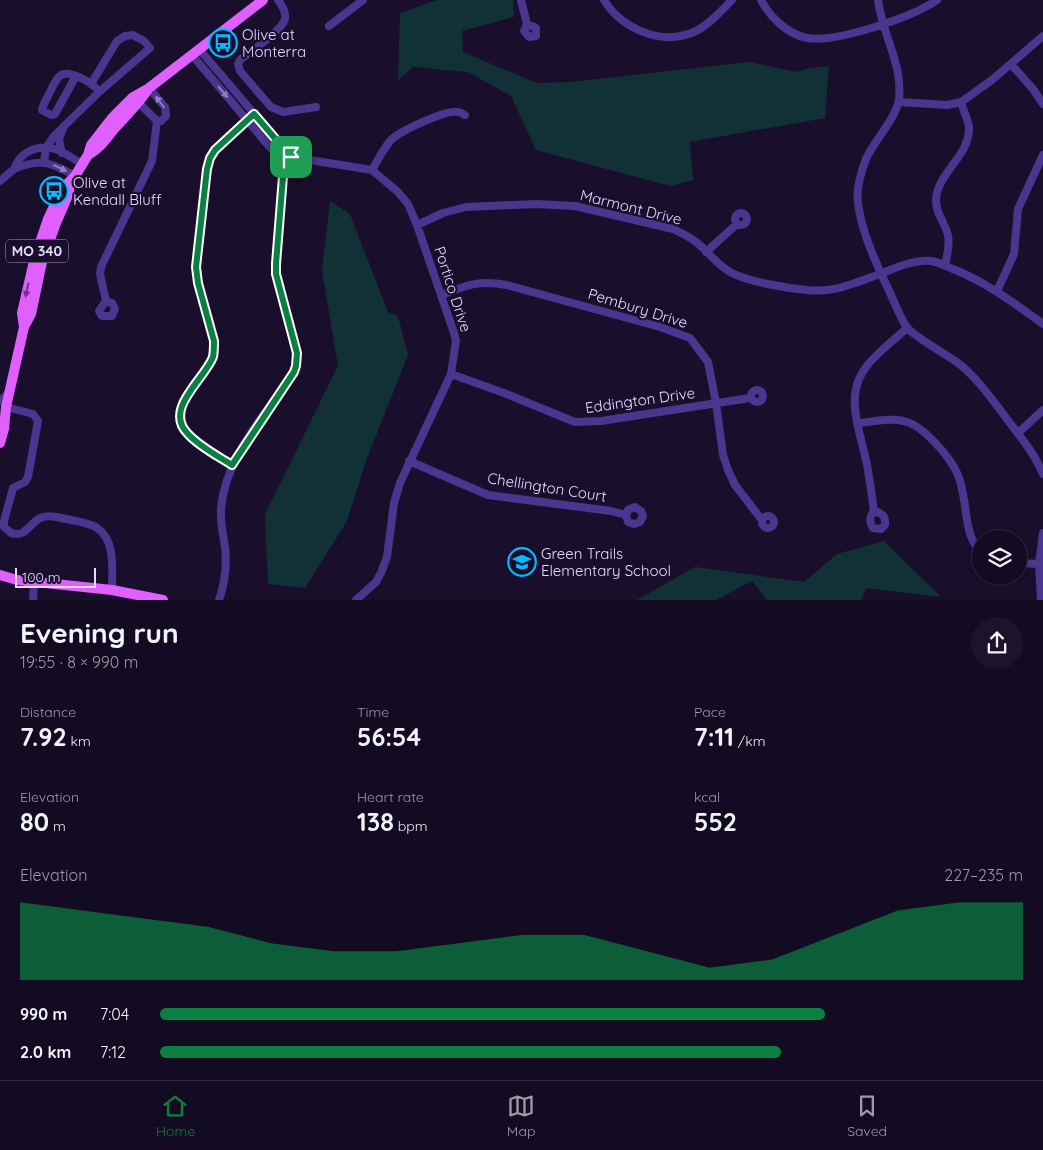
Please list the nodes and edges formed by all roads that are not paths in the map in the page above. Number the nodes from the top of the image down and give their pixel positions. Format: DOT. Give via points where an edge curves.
graph roads {
  1 [pos="278,0"];
  2 [pos="363,0"];
  3 [pos="521,0"];
  4 [pos="604,0"];
  5 [pos="732,0"];
  6 [pos="761,0"];
  7 [pos="878,0"];
  8 [pos="937,0"];
  9 [pos="259,1"];
  10 [pos="527,24"];
  11 [pos="884,24"];
  12 [pos="329,26"];
  13 [pos="1043,36"];
  14 [pos="195,52"];
  15 [pos="1011,64"];
  16 [pos="76,76"];
  17 [pos="91,84"];
  18 [pos="149,88"];
  19 [pos="99,92"];
  20 [pos="899,102"];
  21 [pos="961,102"];
  22 [pos="139,103"];
  23 [pos="1043,104"];
  24 [pos="316,106"];
  25 [pos="254,114"];
  26 [pos="465,115"];
  27 [pos="248,120"];
  28 [pos="157,121"];
  29 [pos="64,128"];
  30 [pos="46,148"];
  31 [pos="62,153"];
  32 [pos="88,155"];
  33 [pos="1043,156"];
  34 [pos="291,157"];
  35 [pos="44,162"];
  36 [pos="82,164"];
  37 [pos="284,164"];
  38 [pos="14,169"];
  39 [pos="372,170"];
  40 [pos="72,179"];
  41 [pos="0,181"];
  42 [pos="737,224"];
  43 [pos="417,225"];
  44 [pos="706,252"];
  45 [pos="945,265"];
  46 [pos="881,273"];
  47 [pos="997,291"];
  48 [pos="442,295"];
  49 [pos="106,301"];
  50 [pos="1043,324"];
  51 [pos="907,328"];
  52 [pos="451,374"];
  53 [pos="750,398"];
  54 [pos="3,404"];
  55 [pos="716,404"];
  56 [pos="1043,410"];
  57 [pos="0,418"];
  58 [pos="858,424"];
  59 [pos="1018,433"];
  60 [pos="0,442"];
  61 [pos="409,461"];
  62 [pos="232,465"];
  63 [pos="1043,474"];
  64 [pos="874,511"];
  65 [pos="626,515"];
  66 [pos="762,520"];
  67 [pos="1043,533"];
  68 [pos="972,539"];
  69 [pos="1027,563"];
  70 [pos="1039,564"];
  71 [pos="0,576"];
  72 [pos="34,582"];
  73 [pos="112,590"];
  74 [pos="33,600"];
  75 [pos="163,600"];
  76 [pos="218,600"];
  77 [pos="356,600"];
  78 [pos="1041,600"];
  1 -- 24 [label="street" via="285,13 282,24 240,60 240,71 272,107 283,112"];
  2 -- 12 [label="street"];
  3 -- 10 [label="street"];
  4 -- 5 [label="street" via="620,19 638,32 681,36 709,24"];
  6 -- 11 [label="street" via="776,20 804,38 835,38"];
  7 -- 11 [label="street"];
  8 -- 11 [label="street"];
  9 -- 14 [label="main road, MO 340"];
  11 -- 20 [label="street" via="896,63"];
  13 -- 15 [label="street"];
  14 -- 18 [label="main road, MO 340"];
  14 -- 25 [label="street"];
  14 -- 27 [label="street, one-way"];
  15 -- 21 [label="street"];
  15 -- 23 [label="street"];
  16 -- 16 [label="street" via="61,75 42,110 55,114"];
  16 -- 17 [label="street"];
  17 -- 19 [label="street"];
  17 -- 19 [label="street" via="116,40 133,35 150,48"];
  18 -- 22 [label="main road, MO 340"];
  28 -- 18 [label="street, one-way" via="164,119 167,111"];
  18 -- 32 [label="main road, MO 340" via="133,97 112,118 90,145"];
  19 -- 29 [label="street"];
  20 -- 21 [label="street" via="947,105"];
  20 -- 46 [label="street" via="873,144 858,192 861,220"];
  21 -- 45 [label="street" via="968,138 940,183 936,202 947,234"];
  22 -- 28 [label="street"];
  22 -- 32 [label="main road, MO 340" via="98,150"];
  25 -- 27 [label="street"];
  25 -- 34 [label="street"];
  26 -- 39 [label="street" via="458,112 446,114 396,137"];
  27 -- 37 [label="street"];
  27 -- 62 [label="street" via="215,150 207,169 196,267 214,350 210,362 182,405 180,416 180,423 187,434"];
  28 -- 49 [label="street" via="152,161 101,267"];
  29 -- 30 [label="street"];
  29 -- 31 [label="street" via="59,140"];
  30 -- 31 [label="street"];
  30 -- 35 [label="street"];
  30 -- 38 [label="street" via="28,150 17,160"];
  31 -- 36 [label="street"];
  32 -- 36 [label="main road, MO 340"];
  33 -- 47 [label="street" via="1018,209 1014,254"];
  34 -- 37 [label="street"];
  34 -- 39 [label="street"];
  35 -- 38 [label="street" via="28,163"];
  35 -- 40 [label="street, one-way" via="60,167"];
  36 -- 40 [label="main road, MO 340"];
  37 -- 62 [label="street" via="276,269 297,353 296,366"];
  38 -- 41 [label="street"];
  39 -- 43 [label="street, Portico Drive" via="408,204"];
  40 -- 54 [label="main road, MO 340" via="42,262 10,392"];
  42 -- 44 [label="street"];
  43 -- 44 [label="street, Marmont Drive" via="466,207 570,205 673,229 686,235"];
  43 -- 48 [label="street, Portico Drive"];
  44 -- 46 [label="street, Marmont Drive" via="742,277 805,290 834,290"];
  45 -- 46 [label="street, Marmont Drive" via="921,261"];
  45 -- 47 [label="street, Marmont Drive"];
  46 -- 51 [label="street"];
  47 -- 50 [label="street, Marmont Drive"];
  48 -- 52 [label="street, Portico Drive" via="456,341"];
  48 -- 55 [label="street, Pembury Drive" via="482,282 500,284 690,338 708,362"];
  51 -- 58 [label="street" via="866,366 860,376 855,409"];
  51 -- 59 [label="street" via="957,362 985,388"];
  52 -- 55 [label="street, Eddington Drive" via="575,422"];
  52 -- 61 [label="street, Portico Drive"];
  53 -- 55 [label="street, Eddington Drive"];
  54 -- 57 [label="main road, MO 340"];
  54 -- 60 [label="main road, MO 340" via="4,429"];
  54 -- 73 [label="street" via="33,414 38,421 28,477 13,488 4,527 11,534 19,534 40,518 51,516 96,527 110,548"];
  55 -- 66 [label="street, Pembury Drive" via="728,470 735,485"];
  56 -- 59 [label="street"];
  58 -- 64 [label="street"];
  58 -- 68 [label="street" via="894,420 908,422 925,433 957,473"];
  59 -- 63 [label="street"];
  61 -- 65 [label="street, Chellington Court" via="488,495"];
  61 -- 77 [label="street, Portico Drive" via="394,504 387,556 381,573"];
  62 -- 76 [label="street" via="221,510 225,573"];
  67 -- 70 [label="street"];
  69 -- 70 [label="street"];
  70 -- 78 [label="street"];
  71 -- 72 [label="main road"];
  72 -- 73 [label="main road"];
  72 -- 74 [label="street"];
  73 -- 75 [label="main road"];
}
